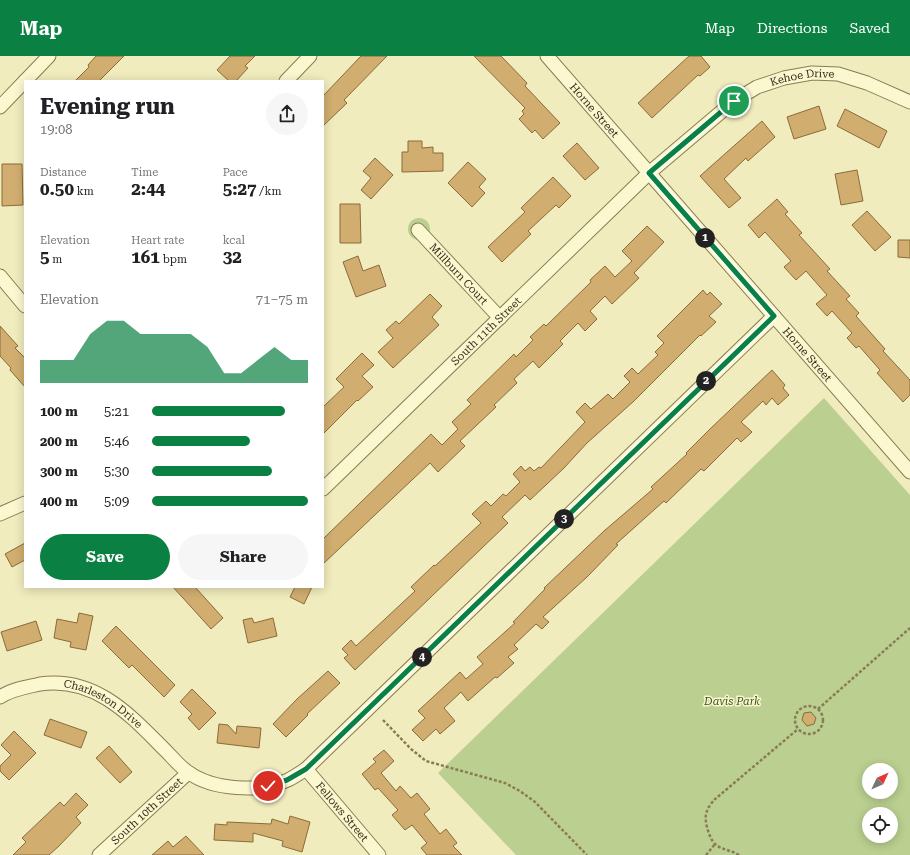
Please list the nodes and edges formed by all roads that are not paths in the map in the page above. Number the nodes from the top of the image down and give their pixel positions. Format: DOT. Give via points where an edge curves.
graph roads {
  1 [pos="49,56"];
  2 [pos="310,56"];
  3 [pos="547,56"];
  4 [pos="26,80"];
  5 [pos="287,80"];
  6 [pos="24,82"];
  7 [pos="910,102"];
  8 [pos="0,107"];
  9 [pos="649,173"];
  10 [pos="418,230"];
  11 [pos="0,276"];
  12 [pos="24,305"];
  13 [pos="774,316"];
  14 [pos="500,318"];
  15 [pos="910,472"];
  16 [pos="324,488"];
  17 [pos="24,503"];
  18 [pos="0,514"];
  19 [pos="0,697"];
  20 [pos="306,769"];
  21 [pos="188,772"];
  22 [pos="99,855"];
  23 [pos="379,855"];
  1 -- 4 [label="street"];
  2 -- 5 [label="street"];
  3 -- 9 [label="street, Horne Street"];
  6 -- 8 [label="street"];
  7 -- 9 [label="street, Kehoe Drive" via="868,82 838,74 812,73 784,78 757,87 734,101"];
  9 -- 13 [label="street, Horne Street"];
  9 -- 14 [label="street, South 11th Street"];
  10 -- 14 [label="street, Millburn Court"];
  11 -- 12 [label="street"];
  13 -- 15 [label="street, Horne Street"];
  13 -- 20 [label="street, South 10th Street"];
  14 -- 16 [label="street, South 11th Street"];
  17 -- 18 [label="street"];
  19 -- 21 [label="street, Charleston Drive" via="26,687 51,683 74,685 104,696 128,714"];
  20 -- 21 [label="street, South 10th Street" via="287,780 268,786 247,788 206,781"];
  20 -- 23 [label="street, Fellows Street"];
  21 -- 22 [label="street, South 10th Street"];
}
